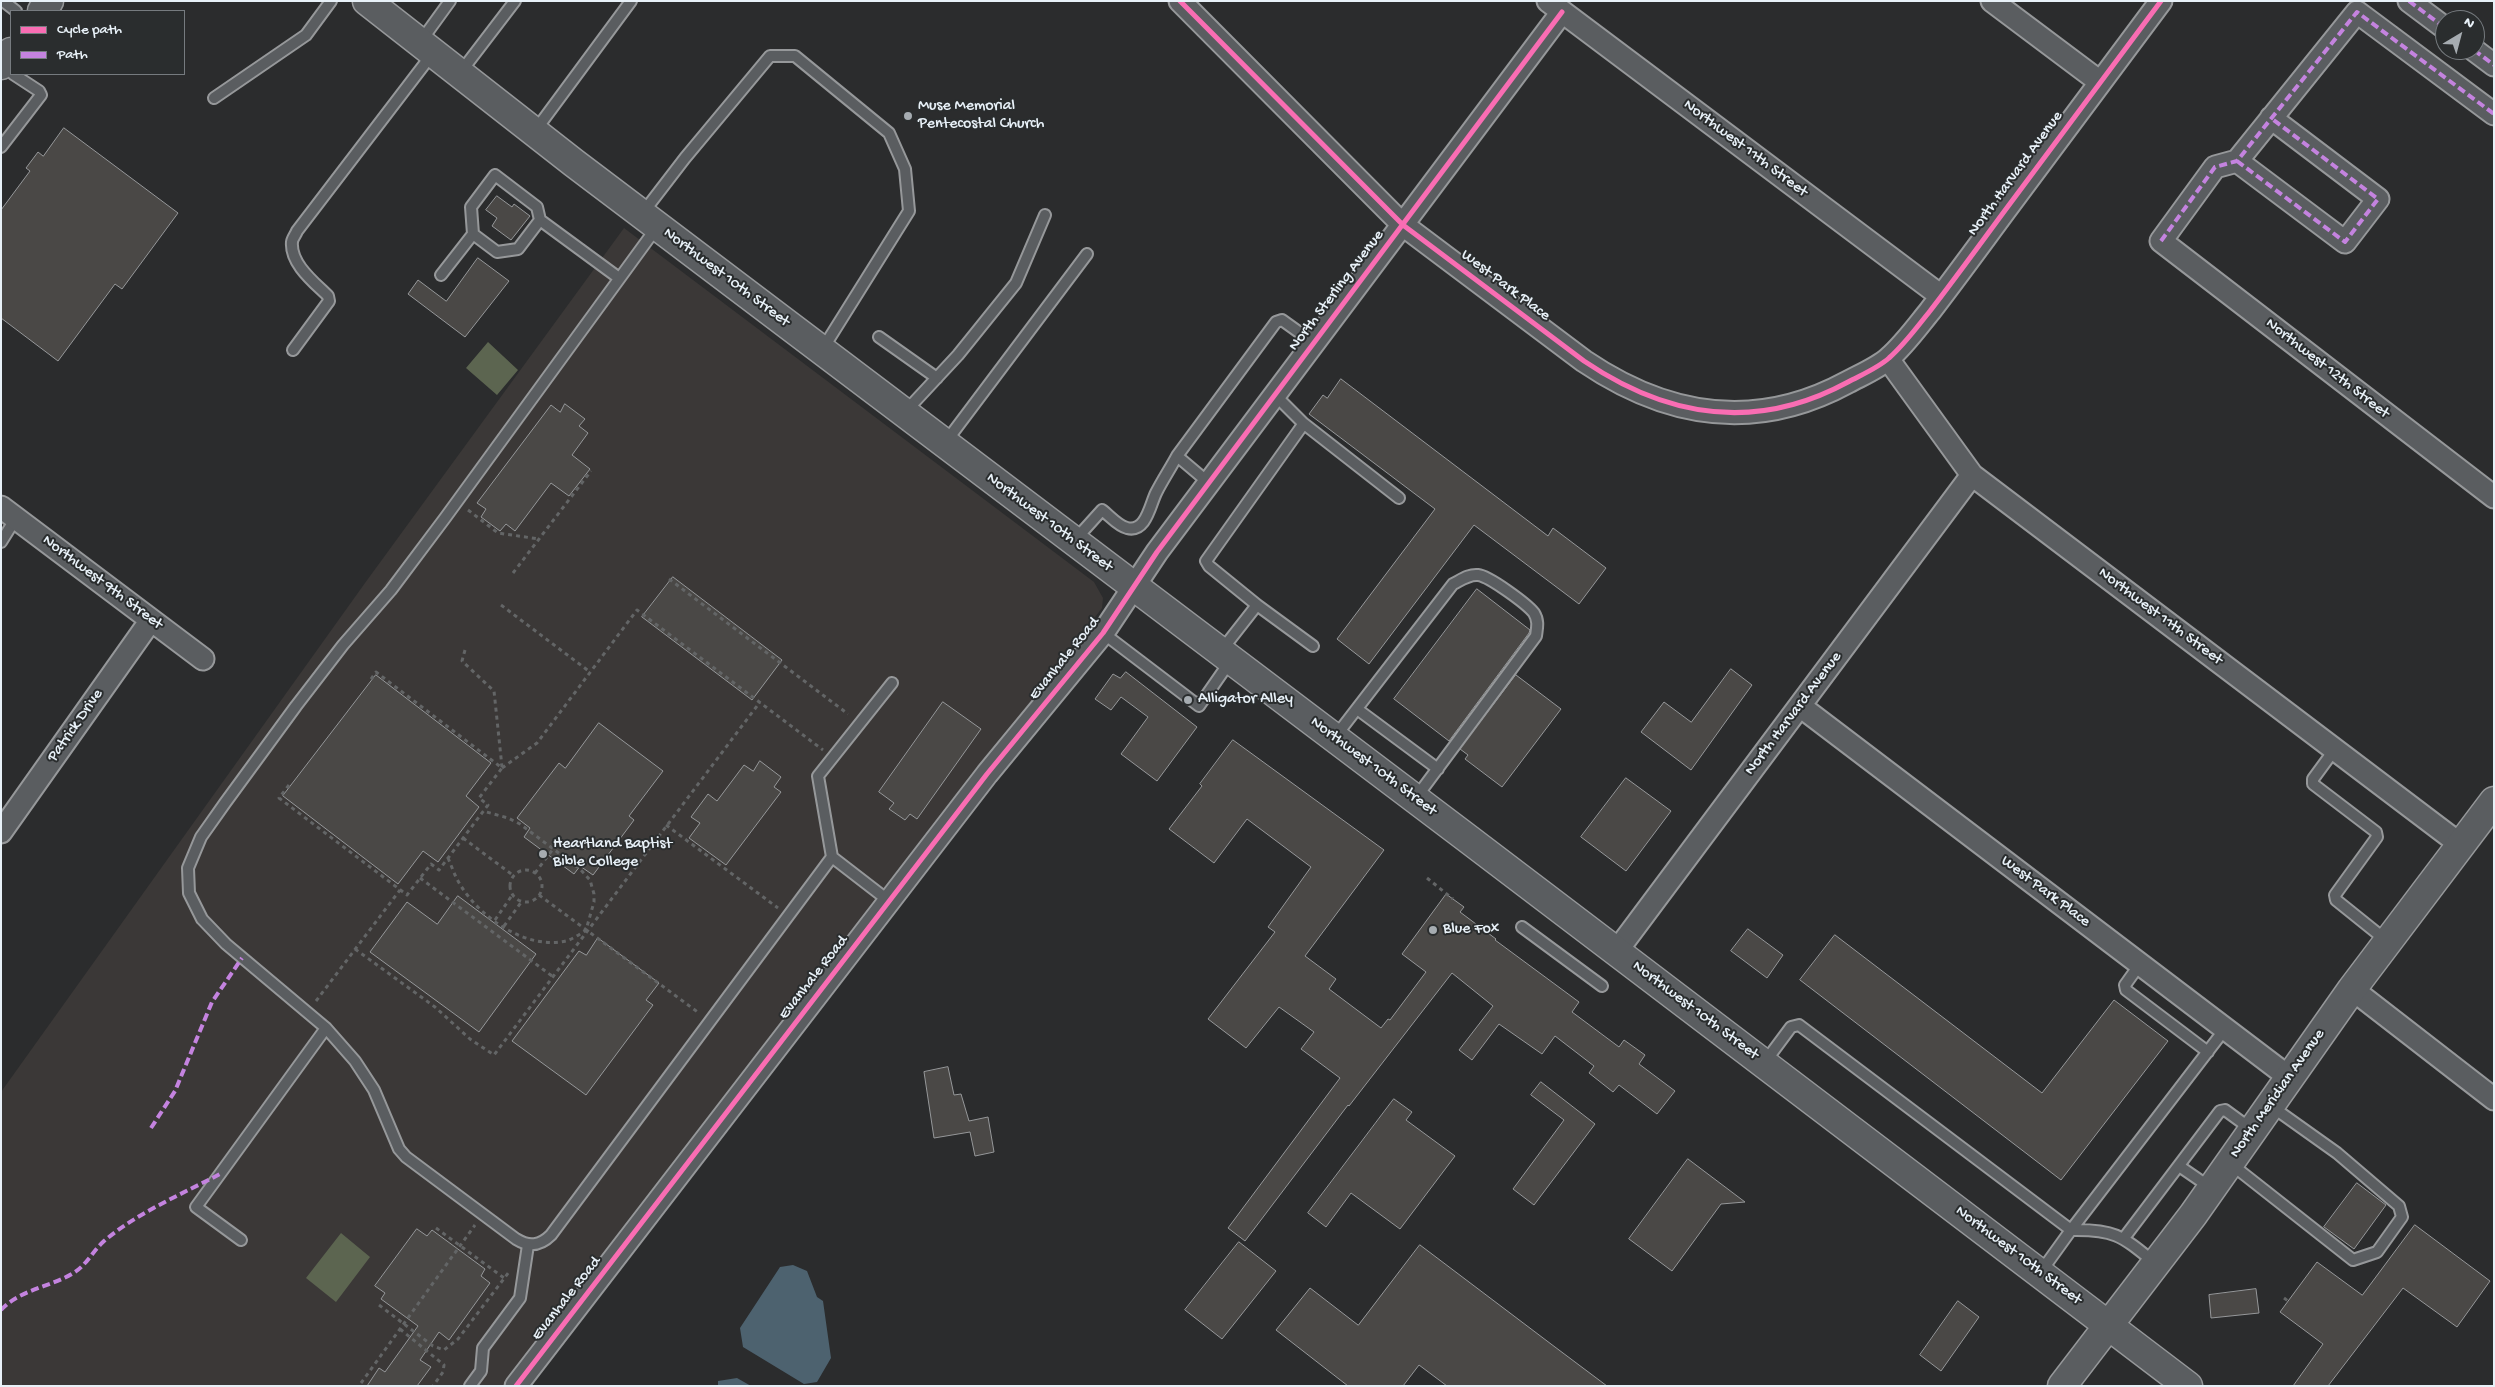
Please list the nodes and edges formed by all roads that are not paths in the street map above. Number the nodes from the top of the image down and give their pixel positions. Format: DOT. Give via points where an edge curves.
graph roads {
  1 [pos="3,1"];
  2 [pos="331,1"];
  3 [pos="450,1"];
  4 [pos="515,1"];
  5 [pos="631,1"];
  6 [pos="1180,1"];
  7 [pos="1992,1"];
  8 [pos="2161,1"];
  9 [pos="2409,1"];
  10 [pos="374,3"];
  11 [pos="1555,6"];
  12 [pos="15,10"];
  13 [pos="2435,20"];
  14 [pos="426,48"];
  15 [pos="10,53"];
  16 [pos="1,66"];
  17 [pos="460,74"];
  18 [pos="15,75"];
  19 [pos="2100,82"];
  20 [pos="214,98"];
  21 [pos="2494,114"];
  22 [pos="2271,118"];
  23 [pos="534,132"];
  24 [pos="1,147"];
  25 [pos="2237,160"];
  26 [pos="1045,215"];
  27 [pos="540,220"];
  28 [pos="649,220"];
  29 [pos="1403,225"];
  30 [pos="472,234"];
  31 [pos="1087,254"];
  32 [pos="441,276"];
  33 [pos="619,278"];
  34 [pos="1941,296"];
  35 [pos="879,337"];
  36 [pos="1314,343"];
  37 [pos="293,350"];
  38 [pos="822,350"];
  39 [pos="1888,359"];
  40 [pos="937,378"];
  41 [pos="1275,395"];
  42 [pos="904,413"];
  43 [pos="1303,423"];
  44 [pos="945,444"];
  45 [pos="1178,456"];
  46 [pos="1972,475"];
  47 [pos="1209,483"];
  48 [pos="2494,497"];
  49 [pos="1400,498"];
  50 [pos="9,512"];
  51 [pos="1074,541"];
  52 [pos="1,542"];
  53 [pos="1134,587"];
  54 [pos="1257,605"];
  55 [pos="151,620"];
  56 [pos="1103,633"];
  57 [pos="1313,646"];
  58 [pos="1226,656"];
  59 [pos="203,659"];
  60 [pos="892,683"];
  61 [pos="1800,706"];
  62 [pos="1358,709"];
  63 [pos="1334,738"];
  64 [pos="2335,749"];
  65 [pos="1438,769"];
  66 [pos="1415,799"];
  67 [pos="2494,801"];
  68 [pos="1,832"];
  69 [pos="2462,845"];
  70 [pos="832,857"];
  71 [pos="889,901"];
  72 [pos="1522,927"];
  73 [pos="2388,942"];
  74 [pos="1616,952"];
  75 [pos="2140,964"];
  76 [pos="1602,986"];
  77 [pos="2352,989"];
  78 [pos="326,1028"];
  79 [pos="2225,1029"];
  80 [pos="2208,1052"];
  81 [pos="1765,1063"];
  82 [pos="2290,1078"];
  83 [pos="2494,1099"];
  84 [pos="2270,1105"];
  85 [pos="2253,1130"];
  86 [pos="2230,1163"];
  87 [pos="2179,1166"];
  88 [pos="2212,1189"];
  89 [pos="2071,1230"];
  90 [pos="2124,1238"];
  91 [pos="241,1240"];
  92 [pos="528,1245"];
  93 [pos="2155,1264"];
  94 [pos="2040,1273"];
  95 [pos="2108,1324"];
  96 [pos="470,1386"];
  97 [pos="516,1386"];
  98 [pos="2062,1386"];
  99 [pos="2188,1386"];
  1 -- 12 [label="lane"];
  2 -- 20 [label="lane" via="306,35"];
  3 -- 14 [label="lane"];
  4 -- 17 [label="lane"];
  5 -- 23 [label="lane"];
  6 -- 29 [label="street, West Park Place"];
  7 -- 19 [label="street"];
  8 -- 19 [label="street, North Harvard Avenue"];
  9 -- 13 [label="street"];
  10 -- 14 [label="main road, Northwest 10th Street"];
  11 -- 29 [label="street, North Sterling Avenue"];
  11 -- 34 [label="street, Northwest 11th Street"];
  14 -- 17 [label="main road, Northwest 10th Street"];
  14 -- 37 [label="lane" via="292,242 306,275 328,296 329,301"];
  15 -- 16 [label="main road"];
  17 -- 23 [label="main road, Northwest 10th Street"];
  18 -- 24 [label="lane" via="41,95"];
  19 -- 34 [label="street, North Harvard Avenue"];
  21 -- 22 [label="street" via="2357,12"];
  22 -- 25 [label="street"];
  22 -- 25 [label="street" via="2378,199 2345,242"];
  23 -- 28 [label="main road, Northwest 10th Street"];
  25 -- 48 [label="street, Northwest 12th Street" via="2215,166 2161,241"];
  26 -- 40 [label="lane" via="1016,282"];
  27 -- 30 [label="lane" via="518,250 497,252"];
  27 -- 30 [label="lane" via="537,207 495,175 471,207"];
  27 -- 33 [label="lane"];
  28 -- 33 [label="lane"];
  28 -- 38 [label="main road, Northwest 10th Street"];
  28 -- 38 [label="lane" via="685,158 770,56 795,56 889,133 905,169 909,211"];
  29 -- 36 [label="street, North Sterling Avenue"];
  29 -- 39 [label="street, West Park Place" via="1613,381 1673,404 1736,412 1797,405 1827,393"];
  30 -- 32 [label="lane"];
  31 -- 44 [label="lane"];
  33 -- 78 [label="lane" via="391,590 296,706 225,803 194,852 187,882 192,901 202,919 226,944"];
  34 -- 39 [label="street, North Harvard Avenue"];
  35 -- 40 [label="lane"];
  36 -- 41 [label="street, North Sterling Avenue"];
  36 -- 45 [label="lane" via="1279,320"];
  38 -- 42 [label="main road, Northwest 10th Street"];
  39 -- 46 [label="street, Northwest 11th Street"];
  40 -- 42 [label="lane"];
  41 -- 43 [label="lane"];
  41 -- 47 [label="street, North Sterling Avenue"];
  42 -- 44 [label="main road, Northwest 10th Street"];
  43 -- 49 [label="lane"];
  43 -- 54 [label="lane" via="1206,561"];
  44 -- 51 [label="main road, Northwest 10th Street"];
  45 -- 47 [label="lane"];
  45 -- 51 [label="lane" via="1155,494 1149,514 1140,525 1125,528 1102,510"];
  46 -- 61 [label="street, North Harvard Avenue"];
  46 -- 64 [label="street, Northwest 11th Street"];
  47 -- 53 [label="street, North Sterling Avenue"];
  50 -- 52 [label="lane"];
  50 -- 55 [label="street, Northwest 9th Street"];
  51 -- 53 [label="main road, Northwest 10th Street"];
  53 -- 56 [label="street, Evanhale Road"];
  53 -- 58 [label="main road, Northwest 10th Street"];
  54 -- 57 [label="lane"];
  54 -- 58 [label="lane"];
  55 -- 59 [label="street, Northwest 9th Street"];
  55 -- 68 [label="street, Patrick Drive"];
  56 -- 58 [label="lane" via="1199,706"];
  56 -- 71 [label="street, Evanhale Road" via="987,774"];
  58 -- 63 [label="main road, Northwest 10th Street"];
  60 -- 70 [label="lane" via="818,776"];
  61 -- 74 [label="street, North Harvard Avenue"];
  61 -- 75 [label="street, West Park Place"];
  62 -- 63 [label="lane"];
  62 -- 65 [label="lane"];
  62 -- 65 [label="lane" via="1453,584 1468,576 1480,575 1493,581 1533,613 1538,623 1536,636"];
  63 -- 66 [label="main road, Northwest 10th Street"];
  64 -- 69 [label="street, Northwest 11th Street"];
  64 -- 73 [label="lane" via="2313,779 2313,784 2376,832 2377,837 2335,895 2336,900"];
  65 -- 66 [label="lane"];
  66 -- 74 [label="main road, Northwest 10th Street"];
  67 -- 69 [label="main road, North Meridian Avenue"];
  69 -- 73 [label="main road, North Meridian Avenue"];
  70 -- 71 [label="lane"];
  70 -- 92 [label="lane" via="551,1235 540,1244"];
  71 -- 97 [label="street, Evanhale Road"];
  72 -- 76 [label="lane"];
  73 -- 77 [label="main road, North Meridian Avenue"];
  74 -- 81 [label="main road, Northwest 10th Street"];
  75 -- 79 [label="street, West Park Place"];
  75 -- 80 [label="lane" via="2125,985 2126,990"];
  77 -- 82 [label="main road, North Meridian Avenue"];
  77 -- 83 [label="street"];
  78 -- 91 [label="lane" via="196,1207"];
  78 -- 92 [label="lane" via="355,1061 374,1090 399,1149 406,1158"];
  79 -- 80 [label="lane"];
  79 -- 82 [label="street, West Park Place"];
  80 -- 89 [label="lane"];
  81 -- 89 [label="lane" via="1791,1027 1799,1025"];
  81 -- 94 [label="main road, Northwest 10th Street"];
  82 -- 84 [label="main road, North Meridian Avenue"];
  84 -- 85 [label="main road, North Meridian Avenue"];
  84 -- 86 [label="lane" via="2336,1153 2399,1206 2402,1217 2377,1252 2353,1260"];
  85 -- 86 [label="main road, North Meridian Avenue"];
  85 -- 87 [label="lane" via="2225,1110 2220,1111"];
  86 -- 88 [label="main road, North Meridian Avenue"];
  87 -- 88 [label="lane"];
  87 -- 90 [label="lane"];
  88 -- 93 [label="main road, North Meridian Avenue"];
  89 -- 90 [label="lane" via="2098,1229"];
  89 -- 94 [label="lane"];
  90 -- 93 [label="lane"];
  92 -- 96 [label="lane" via="520,1298 482,1348 481,1371"];
  93 -- 95 [label="main road, North Meridian Avenue"];
  94 -- 95 [label="main road, Northwest 10th Street"];
  95 -- 98 [label="main road, North Meridian Avenue"];
  95 -- 99 [label="main road, Northwest 10th Street"];
}
